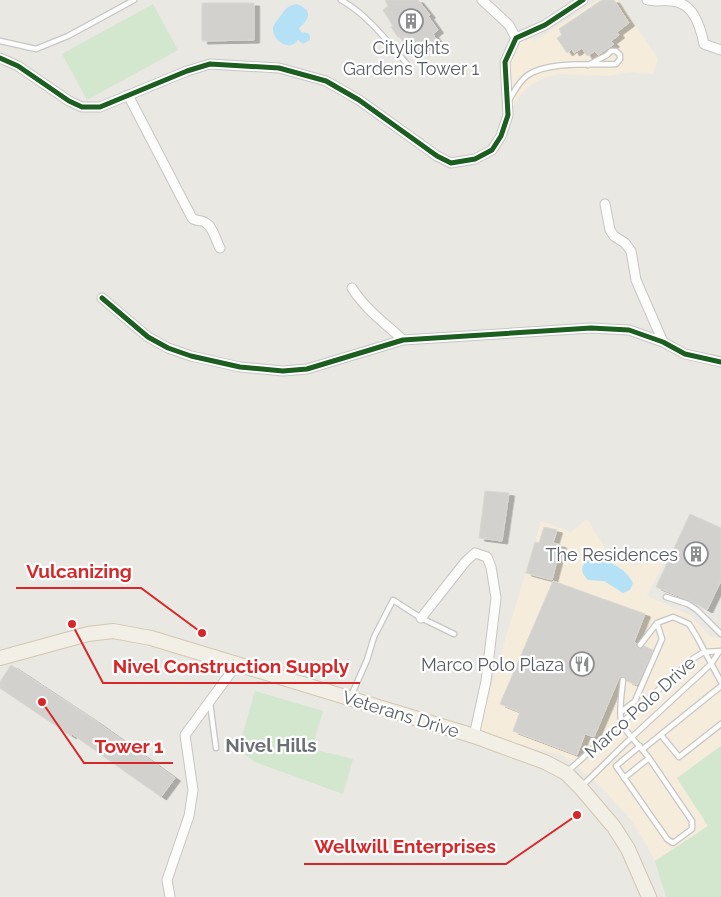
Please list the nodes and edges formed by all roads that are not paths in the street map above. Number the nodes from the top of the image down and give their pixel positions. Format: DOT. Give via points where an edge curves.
graph roads {
  1 [pos="134,0"];
  2 [pos="341,0"];
  3 [pos="482,0"];
  4 [pos="583,0"];
  5 [pos="647,0"];
  6 [pos="516,38"];
  7 [pos="0,41"];
  8 [pos="721,50"];
  9 [pos="607,55"];
  10 [pos="0,58"];
  11 [pos="407,64"];
  12 [pos="611,64"];
  13 [pos="588,66"];
  14 [pos="128,95"];
  15 [pos="506,103"];
  16 [pos="605,204"];
  17 [pos="220,248"];
  18 [pos="352,288"];
  19 [pos="102,298"];
  20 [pos="403,340"];
  21 [pos="663,342"];
  22 [pos="721,362"];
  23 [pos="666,597"];
  24 [pos="421,618"];
  25 [pos="657,623"];
  26 [pos="454,634"];
  27 [pos="721,634"];
  28 [pos="640,645"];
  29 [pos="704,652"];
  30 [pos="720,652"];
  31 [pos="0,658"];
  32 [pos="237,664"];
  33 [pos="711,664"];
  34 [pos="623,680"];
  35 [pos="721,684"];
  36 [pos="350,699"];
  37 [pos="210,702"];
  38 [pos="621,712"];
  39 [pos="622,724"];
  40 [pos="721,724"];
  41 [pos="661,735"];
  42 [pos="474,736"];
  43 [pos="632,737"];
  44 [pos="216,748"];
  45 [pos="641,748"];
  46 [pos="649,758"];
  47 [pos="566,773"];
  48 [pos="624,778"];
  49 [pos="580,788"];
  50 [pos="170,897"];
  51 [pos="649,897"];
  1 -- 7 [label="lane" via="68,36 36,49"];
  2 -- 11 [label="lane" via="369,21"];
  3 -- 6 [label="street" via="509,25"];
  4 -- 6 [label="street" via="544,25"];
  5 -- 8 [label="street" via="674,0 689,7 704,44"];
  6 -- 15 [label="street" via="504,62"];
  9 -- 12 [label="lane"];
  9 -- 12 [label="lane" via="614,50 620,55 619,62"];
  9 -- 13 [label="lane"];
  10 -- 14 [label="street" via="82,107 100,107"];
  12 -- 13 [label="lane"];
  13 -- 15 [label="lane" via="547,66 526,76"];
  14 -- 15 [label="street" via="210,64 278,68 326,81 451,163 475,160 492,150 508,115"];
  14 -- 17 [label="street" via="192,218 209,225"];
  16 -- 21 [label="street" via="610,230 631,251 636,280"];
  18 -- 20 [label="street" via="361,302"];
  19 -- 20 [label="street" via="148,337 168,348 240,367 283,371 307,369"];
  20 -- 21 [label="street" via="591,328 629,330"];
  21 -- 22 [label="street" via="686,354"];
  23 -- 27 [label="lane" via="697,610"];
  24 -- 26 [label="lane"];
  24 -- 36 [label="lane" via="393,600 374,637"];
  24 -- 42 [label="street" via="466,561 475,553 487,557 496,598 486,681"];
  25 -- 28 [label="lane"];
  25 -- 29 [label="lane" via="673,617 688,624"];
  25 -- 38 [label="lane" via="662,639 635,701"];
  29 -- 30 [label="lane, Marco Polo Drive"];
  29 -- 33 [label="lane"];
  29 -- 39 [label="lane, Marco Polo Drive"];
  30 -- 33 [label="lane, Marco Polo Drive"];
  31 -- 32 [label="main road, Veterans Drive" via="88,634 113,631 151,638"];
  32 -- 36 [label="main road, Veterans Drive"];
  32 -- 37 [label="street"];
  33 -- 35 [label="lane"];
  33 -- 43 [label="lane, Marco Polo Drive"];
  34 -- 38 [label="lane"];
  35 -- 41 [label="lane"];
  36 -- 42 [label="main road, Veterans Drive"];
  37 -- 44 [label="lane"];
  37 -- 50 [label="street" via="185,735 193,790 189,816 167,880"];
  38 -- 39 [label="lane"];
  39 -- 43 [label="lane"];
  39 -- 47 [label="lane, Marco Polo Drive"];
  40 -- 41 [label="lane" via="678,757"];
  41 -- 45 [label="lane"];
  42 -- 47 [label="main road, Veterans Drive"];
  43 -- 45 [label="lane"];
  43 -- 49 [label="lane, Marco Polo Drive"];
  45 -- 46 [label="lane"];
  45 -- 48 [label="lane" via="616,766"];
  46 -- 48 [label="lane"];
  46 -- 48 [label="lane" via="692,821 692,829 673,842 667,839"];
  47 -- 49 [label="main road, Veterans Drive"];
  49 -- 51 [label="main road, Veterans Drive" via="628,848"];
}
